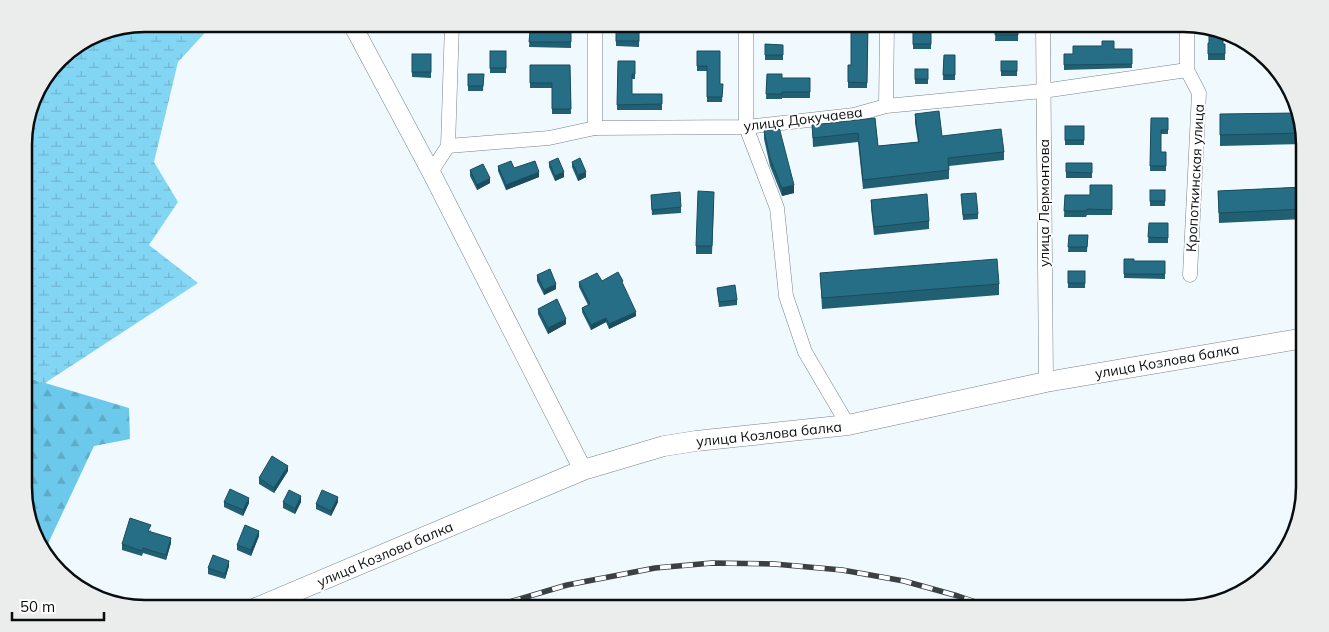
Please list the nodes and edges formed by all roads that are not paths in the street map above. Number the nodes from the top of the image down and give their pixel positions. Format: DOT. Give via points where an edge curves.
graph roads {
  1 [pos="356,32"];
  2 [pos="452,32"];
  3 [pos="595,32"];
  4 [pos="746,32"];
  5 [pos="887,32"];
  6 [pos="1043,32"];
  7 [pos="1187,32"];
  8 [pos="1187,70"];
  9 [pos="1043,91"];
  10 [pos="886,106"];
  11 [pos="746,127"];
  12 [pos="595,128"];
  13 [pos="448,146"];
  14 [pos="432,172"];
  15 [pos="1190,275"];
  16 [pos="1296,340"];
  17 [pos="1046,382"];
  18 [pos="848,426"];
  19 [pos="583,470"];
  20 [pos="275,600"];
  1 -- 14 [label="street"];
  2 -- 13 [label="street"];
  3 -- 12 [label="street"];
  4 -- 11 [label="street"];
  5 -- 10 [label="street"];
  6 -- 9 [label="street, улица Лермонтова"];
  7 -- 8 [label="street, Кропоткинская улица"];
  8 -- 9 [label="street, улица Докучаева"];
  8 -- 15 [label="street, Кропоткинская улица" via="1199,93"];
  9 -- 10 [label="street, улица Докучаева"];
  9 -- 17 [label="street, улица Лермонтова"];
  10 -- 11 [label="street, улица Докучаева" via="854,115"];
  11 -- 12 [label="street, улица Докучаева"];
  11 -- 18 [label="street" via="777,208 786,296 805,352"];
  12 -- 13 [label="street, улица Докучаева" via="549,138"];
  13 -- 14 [label="street"];
  14 -- 19 [label="street"];
  16 -- 17 [label="main road, улица Козлова балка"];
  17 -- 18 [label="main road, улица Козлова балка"];
  18 -- 19 [label="main road, улица Козлова балка" via="664,446"];
  19 -- 20 [label="main road, улица Козлова балка"];
}
